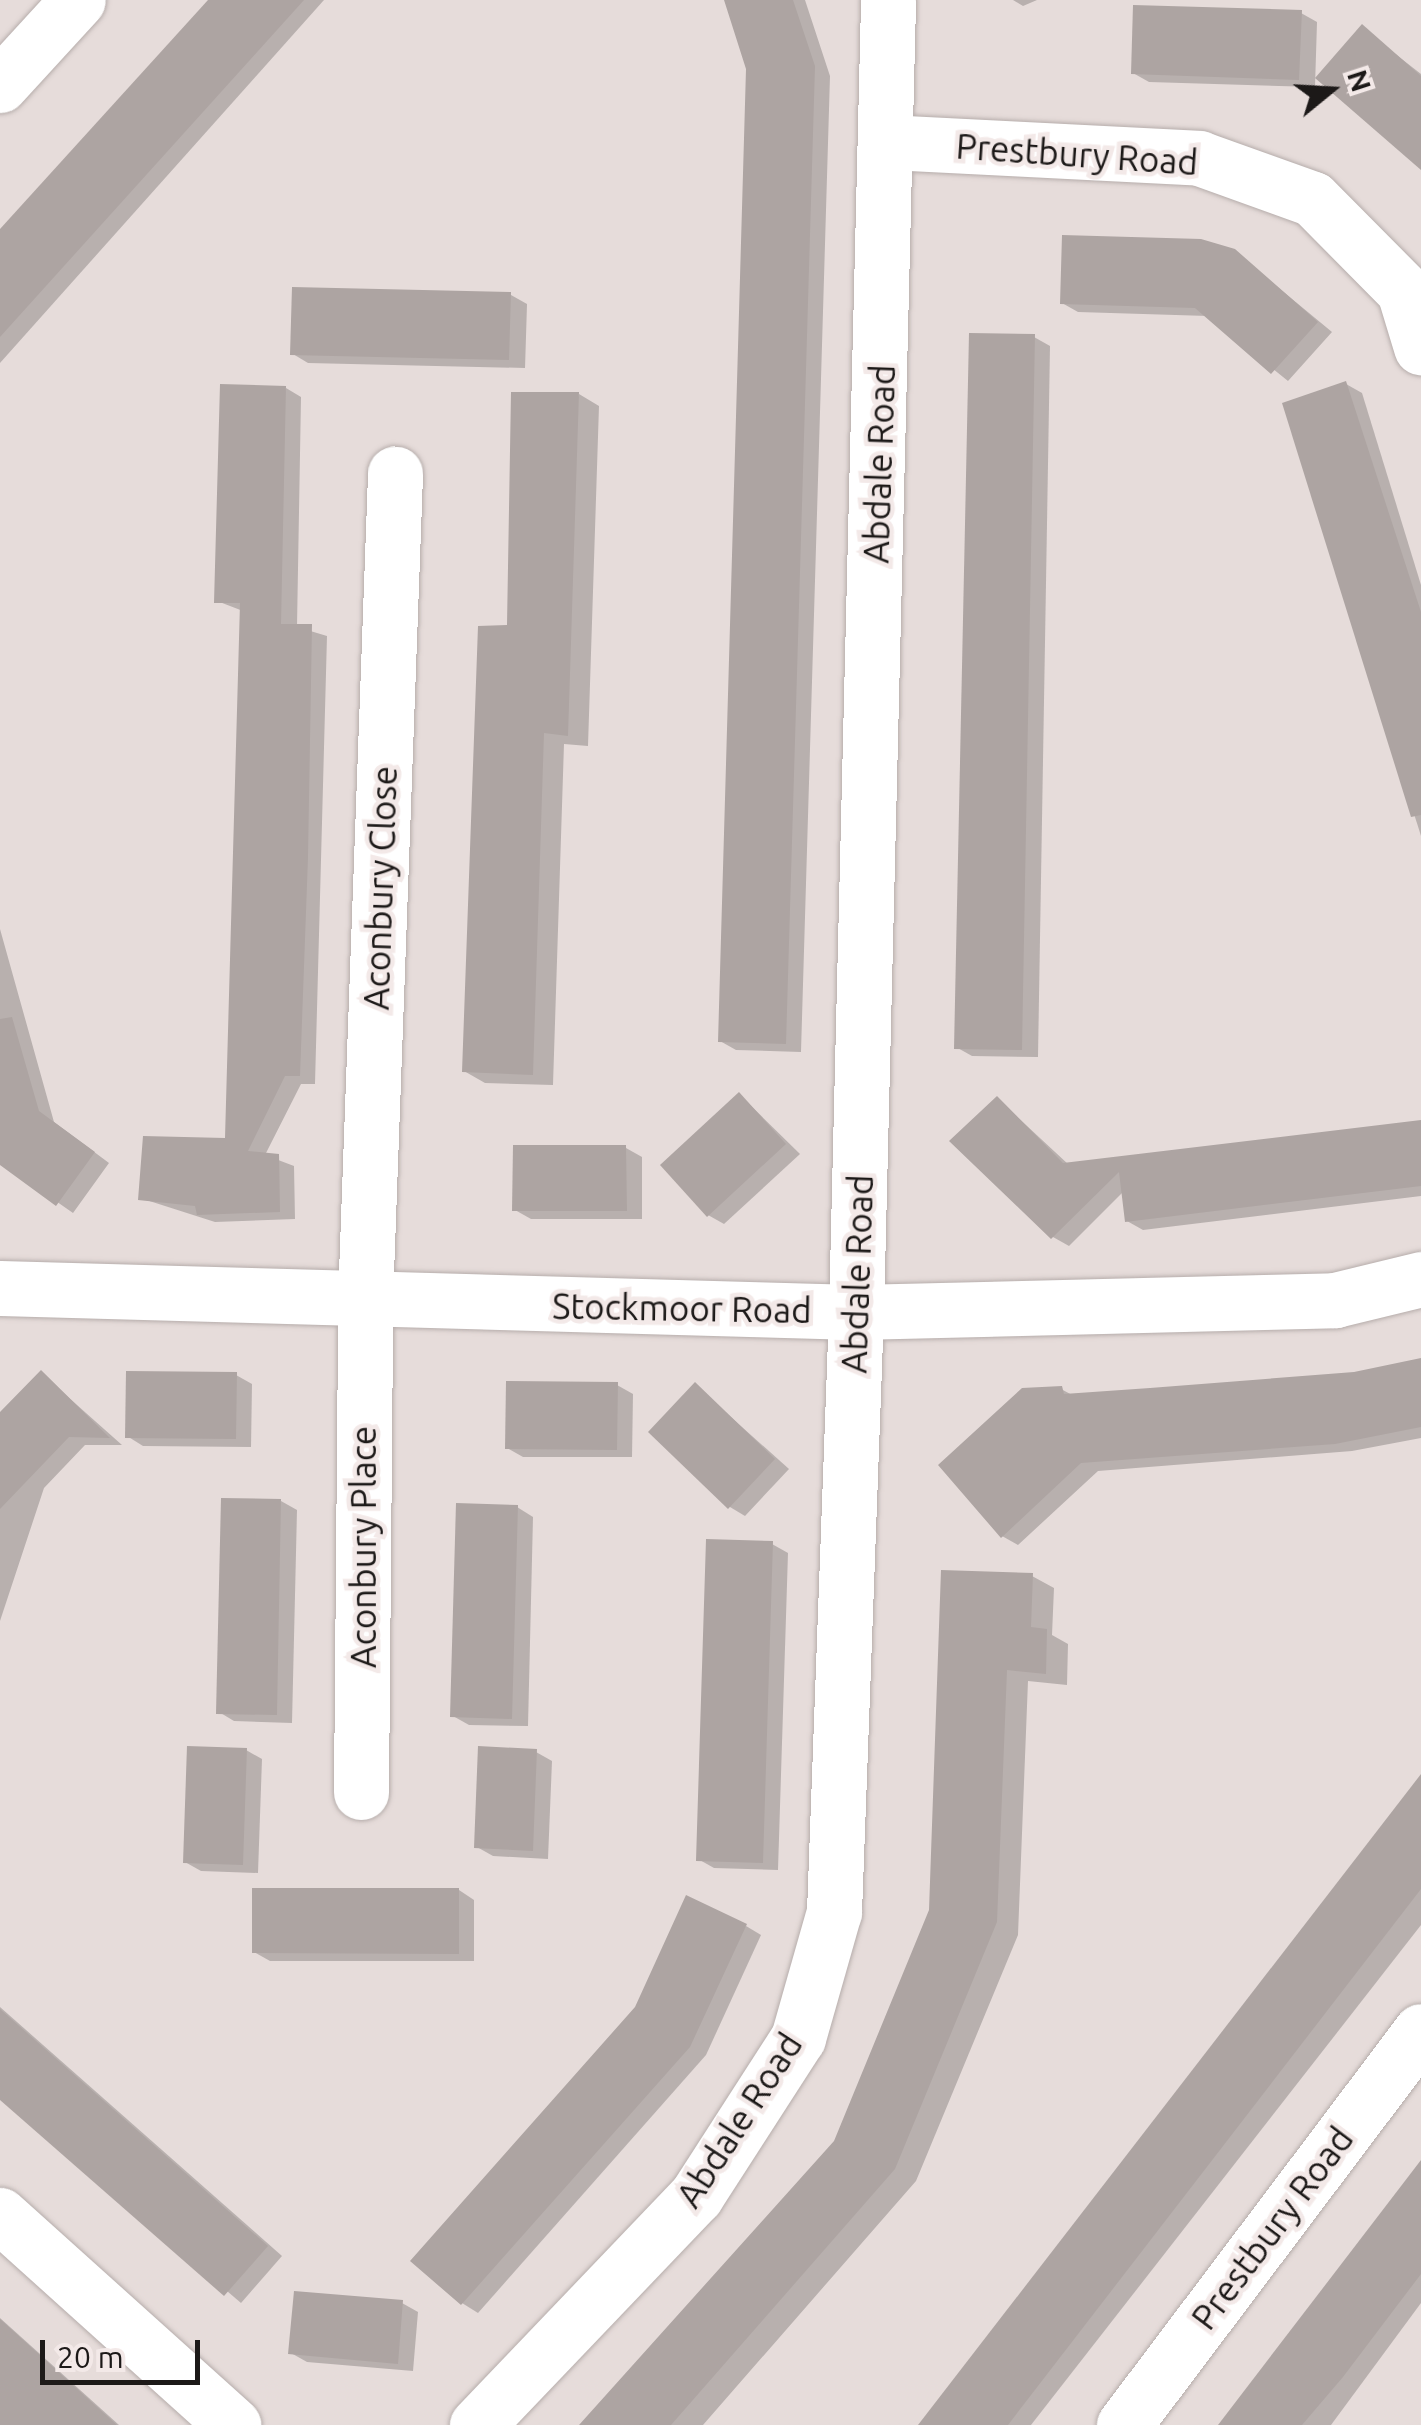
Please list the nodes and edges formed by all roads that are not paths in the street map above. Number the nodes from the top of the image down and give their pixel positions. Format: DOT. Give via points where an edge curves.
graph roads {
  1 [pos="78,0"];
  2 [pos="888,0"];
  3 [pos="0,85"];
  4 [pos="888,142"];
  5 [pos="1421,346"];
  6 [pos="395,474"];
  7 [pos="1421,1278"];
  8 [pos="0,1288"];
  9 [pos="364,1301"];
  10 [pos="856,1312"];
  11 [pos="361,1792"];
  12 [pos="1421,2031"];
  13 [pos="0,2215"];
  14 [pos="233,2425"];
  15 [pos="477,2425"];
  16 [pos="1124,2425"];
  1 -- 3 [label="street"];
  2 -- 4 [label="street, Abdale Road"];
  4 -- 5 [label="street, Prestbury Road" via="1199,158 1313,199 1404,292"];
  4 -- 10 [label="street, Abdale Road"];
  6 -- 9 [label="street, Aconbury Close"];
  7 -- 10 [label="street, Stockmoor Road" via="1335,1300"];
  8 -- 9 [label="street, Stockmoor Road"];
  9 -- 10 [label="street, Stockmoor Road"];
  9 -- 11 [label="street, Aconbury Place"];
  10 -- 15 [label="street, Abdale Road" via="834,1912 798,2038 696,2196"];
  12 -- 16 [label="street, Prestbury Road"];
  13 -- 14 [label="street"];
}
